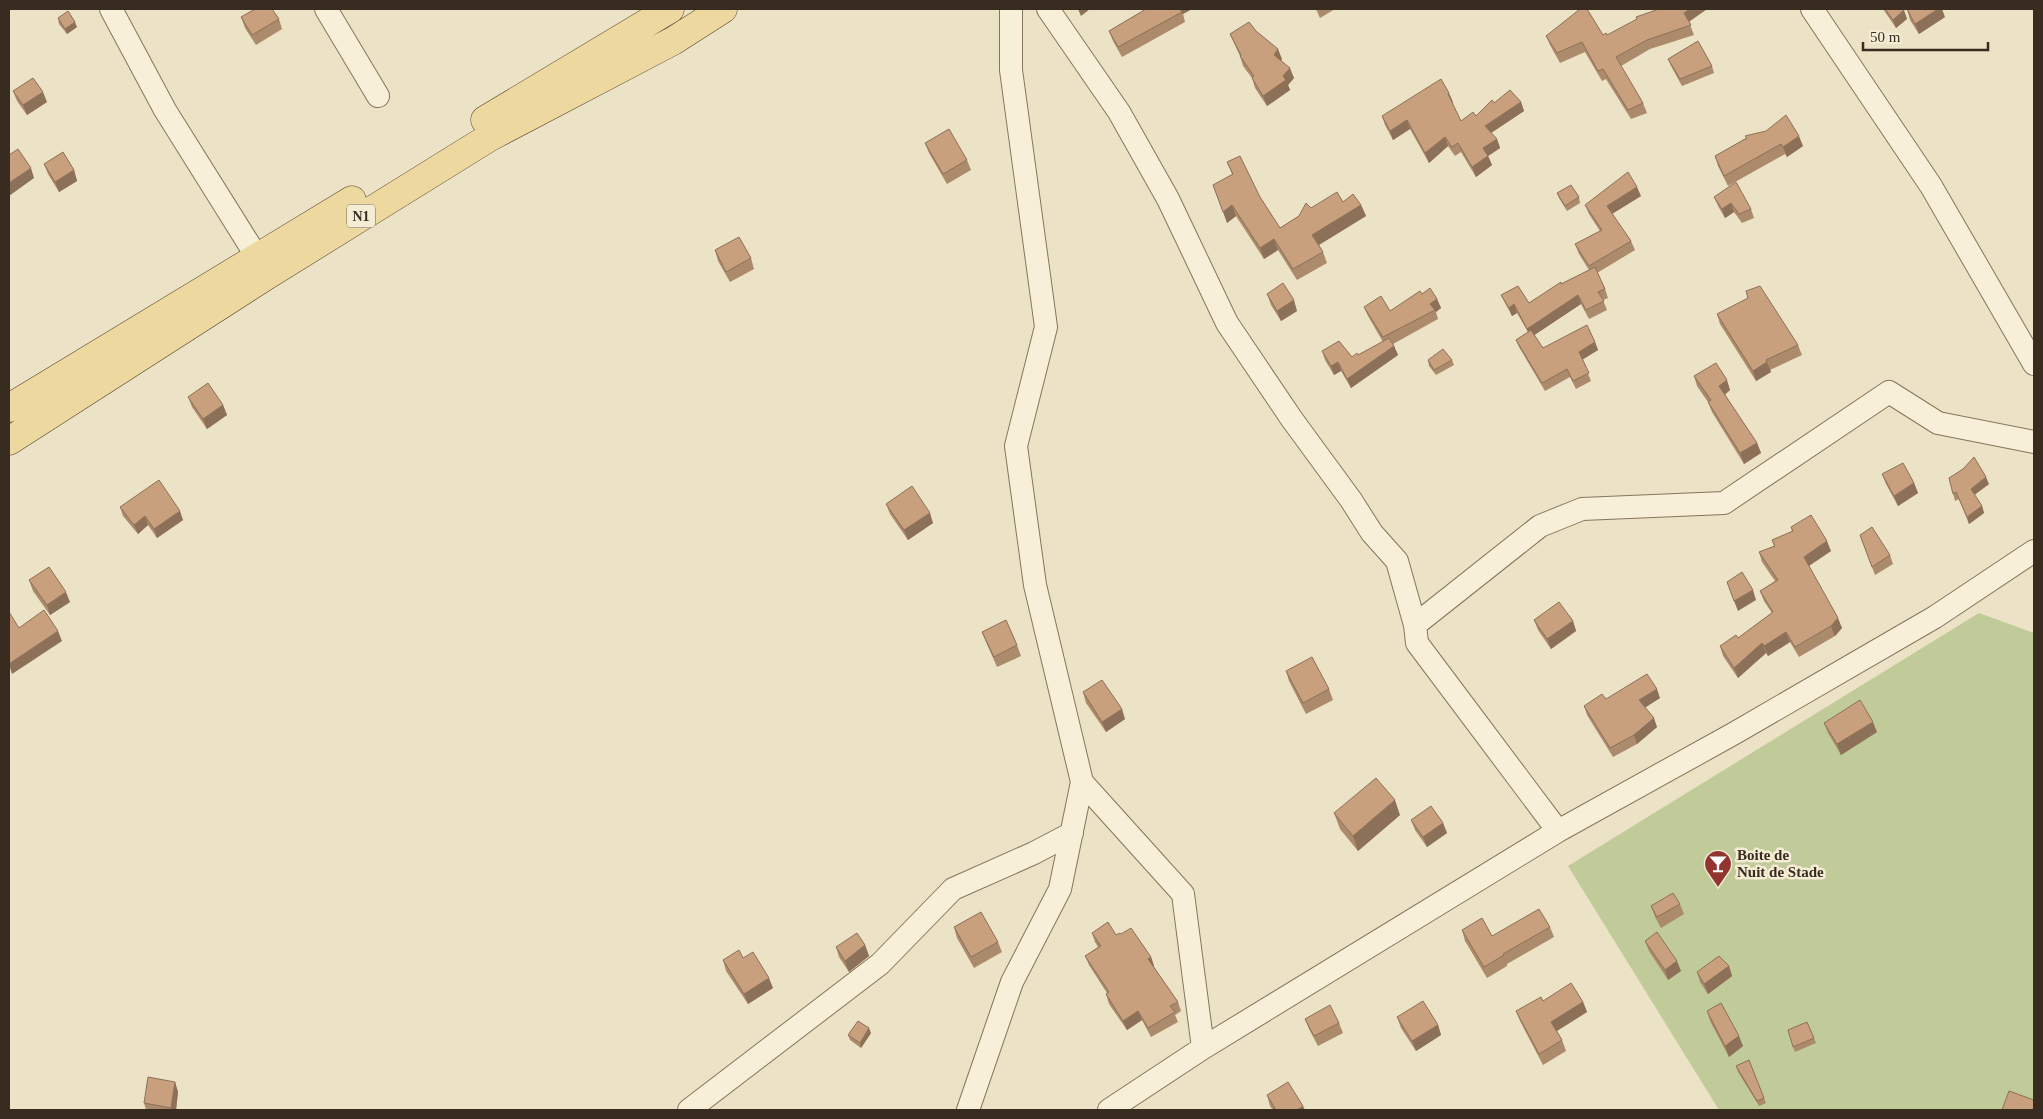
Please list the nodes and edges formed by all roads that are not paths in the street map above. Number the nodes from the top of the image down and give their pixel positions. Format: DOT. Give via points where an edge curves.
graph roads {
  1 [pos="111,9"];
  2 [pos="326,9"];
  3 [pos="670,9"];
  4 [pos="723,9"];
  5 [pos="1011,9"];
  6 [pos="1048,9"];
  7 [pos="1812,9"];
  8 [pos="378,96"];
  9 [pos="257,257"];
  10 [pos="2034,364"];
  11 [pos="9,408"];
  12 [pos="9,441"];
  13 [pos="2034,442"];
  14 [pos="2034,552"];
  15 [pos="1415,625"];
  16 [pos="1082,782"];
  17 [pos="1558,831"];
  18 [pos="1072,833"];
  19 [pos="1203,1048"];
  20 [pos="689,1110"];
  21 [pos="968,1110"];
  22 [pos="1109,1110"];
  1 -- 9 [label="street" via="165,110"];
  2 -- 8 [label="street"];
  3 -- 9 [label="main road, N1"];
  4 -- 12 [label="main road, N1" via="673,41 490,137"];
  5 -- 16 [label="street" via="1011,70 1046,327 1016,446 1035,585"];
  6 -- 15 [label="street" via="1119,112 1168,199 1227,323 1372,534 1397,561"];
  7 -- 10 [label="street" via="1931,186"];
  9 -- 11 [label="main road, N1"];
  13 -- 15 [label="street" via="1938,423 1889,392 1724,503 1582,509 1540,526"];
  14 -- 17 [label="street" via="1935,618"];
  15 -- 17 [label="street" via="1417,643"];
  16 -- 18 [label="street"];
  16 -- 19 [label="street" via="1183,894"];
  17 -- 19 [label="street"];
  18 -- 20 [label="street" via="952,889 880,964"];
  18 -- 21 [label="street" via="1060,889 1012,982"];
  19 -- 22 [label="street"];
}
